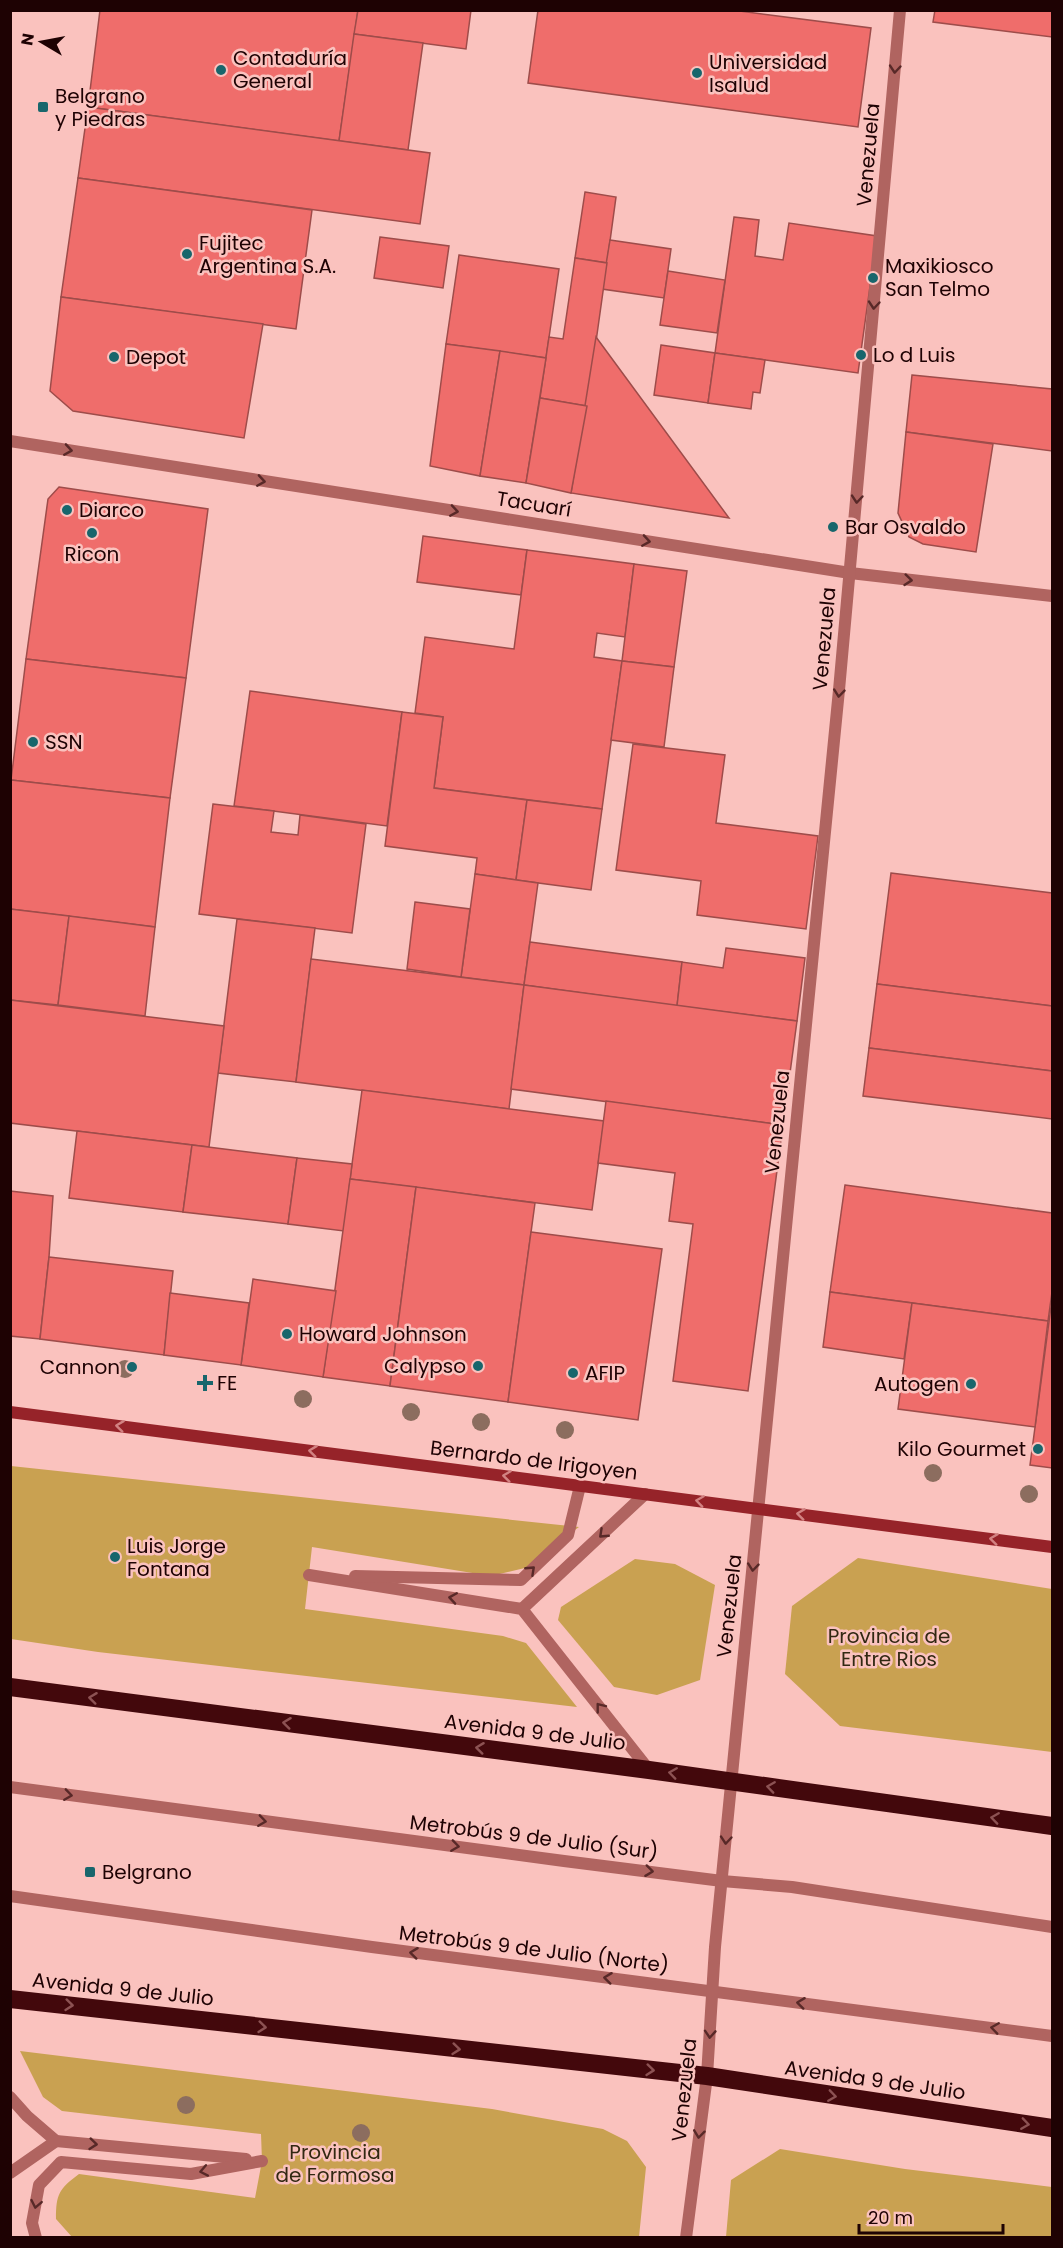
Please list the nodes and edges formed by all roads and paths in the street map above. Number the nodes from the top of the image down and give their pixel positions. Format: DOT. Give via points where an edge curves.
graph roads {
  1 [pos="900,10"];
  2 [pos="10,441"];
  3 [pos="850,573"];
  4 [pos="1053,596"];
  5 [pos="10,1412"];
  6 [pos="580,1486"];
  7 [pos="645,1494"];
  8 [pos="758,1509"];
  9 [pos="1053,1547"];
  10 [pos="522,1609"];
  11 [pos="10,1687"];
  12 [pos="649,1770"];
  13 [pos="731,1781"];
  14 [pos="10,1787"];
  15 [pos="1053,1826"];
  16 [pos="722,1881"];
  17 [pos="10,1896"];
  18 [pos="1053,1926"];
  19 [pos="712,1991"];
  20 [pos="10,1999"];
  21 [pos="1053,2036"];
  22 [pos="707,2076"];
  23 [pos="10,2097"];
  24 [pos="1053,2128"];
  25 [pos="56,2141"];
  26 [pos="10,2174"];
  27 [pos="36,2238"];
  28 [pos="686,2238"];
  1 -- 3 [label="street, Venezuela, one-way"];
  2 -- 3 [label="street, Tacuarí, one-way"];
  3 -- 4 [label="street, Tacuarí, one-way"];
  3 -- 8 [label="street, Venezuela, one-way"];
  6 -- 5 [label="street, Bernardo de Irigoyen, one-way"];
  6 -- 7 [label="street, Bernardo de Irigoyen"];
  10 -- 6 [label="street, one-way" via="309,1575 521,1580 568,1535"];
  8 -- 7 [label="street, Bernardo de Irigoyen, one-way"];
  7 -- 10 [label="street, one-way"];
  9 -- 8 [label="street, Bernardo de Irigoyen, one-way"];
  8 -- 13 [label="street, Venezuela, one-way"];
  12 -- 10 [label="street, one-way"];
  12 -- 11 [label="highway, Avenida 9 de Julio, one-way"];
  13 -- 12 [label="highway, Avenida 9 de Julio, one-way"];
  15 -- 13 [label="highway, Avenida 9 de Julio, one-way"];
  13 -- 16 [label="street, Venezuela, one-way"];
  14 -- 16 [label="street, Metrobús 9 de Julio (Sur), one-way"];
  16 -- 18 [label="street, Metrobús 9 de Julio (Sur)" via="792,1887"];
  16 -- 19 [label="street, Venezuela"];
  19 -- 17 [label="street, Metrobús 9 de Julio (Norte), one-way"];
  21 -- 19 [label="street, Metrobús 9 de Julio (Norte), one-way"];
  19 -- 22 [label="street, Venezuela, one-way"];
  20 -- 22 [label="highway, Avenida 9 de Julio, one-way"];
  22 -- 24 [label="highway, Avenida 9 de Julio, one-way"];
  22 -- 28 [label="street, Venezuela, one-way"];
  23 -- 25 [label="street"];
  25 -- 26 [label="street"];
  25 -- 27 [label="street, one-way" via="262,2161 191,2174 61,2162 39,2185 32,2223"];
}
